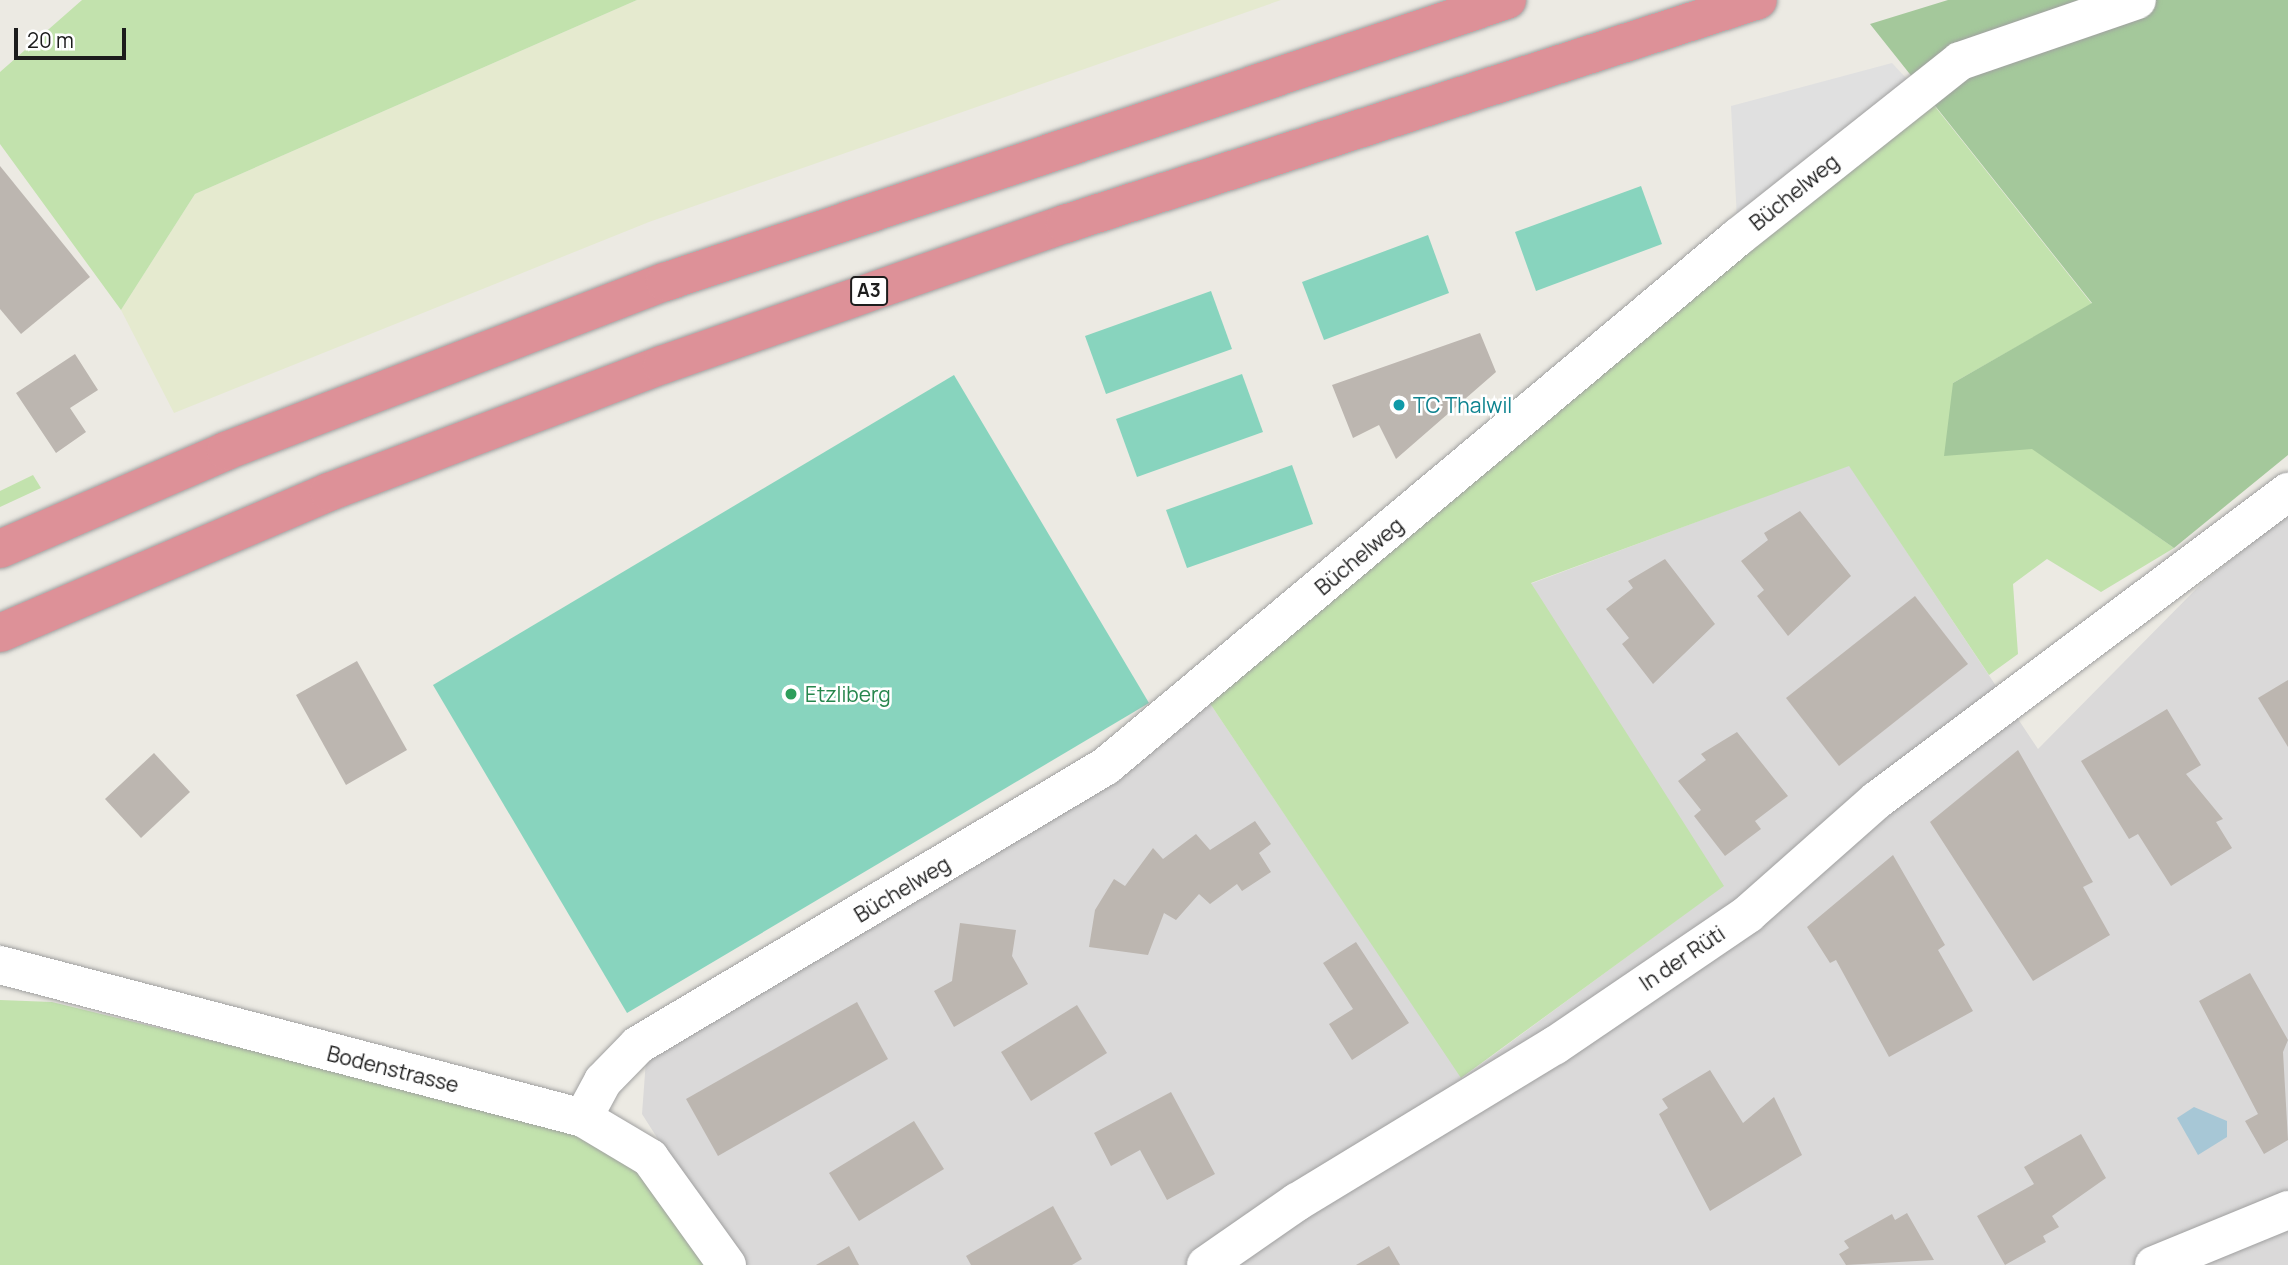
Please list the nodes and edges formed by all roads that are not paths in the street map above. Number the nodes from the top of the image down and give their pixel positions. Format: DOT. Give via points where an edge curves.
graph roads {
  1 [pos="1507,0"];
  2 [pos="1758,0"];
  3 [pos="2137,0"];
  4 [pos="2288,492"];
  5 [pos="0,549"];
  6 [pos="0,633"];
  7 [pos="0,965"];
  8 [pos="583,1118"];
  9 [pos="2288,1210"];
  10 [pos="727,1265"];
  11 [pos="1206,1265"];
  12 [pos="2154,1265"];
  1 -- 5 [label="highway" via="665,282 238,446"];
  2 -- 6 [label="highway, A3" via="1052,229 662,365 329,492"];
  3 -- 8 [label="street, Büchelweg" via="1960,61 1738,237 1106,766 638,1045 603,1081"];
  4 -- 11 [label="street, In der Rüti" via="1877,800 1748,914 1553,1046 1297,1202"];
  7 -- 8 [label="street, Bodenstrasse"];
  8 -- 10 [label="street, Bodenstrasse" via="650,1158"];
  9 -- 12 [label="street"];
}
